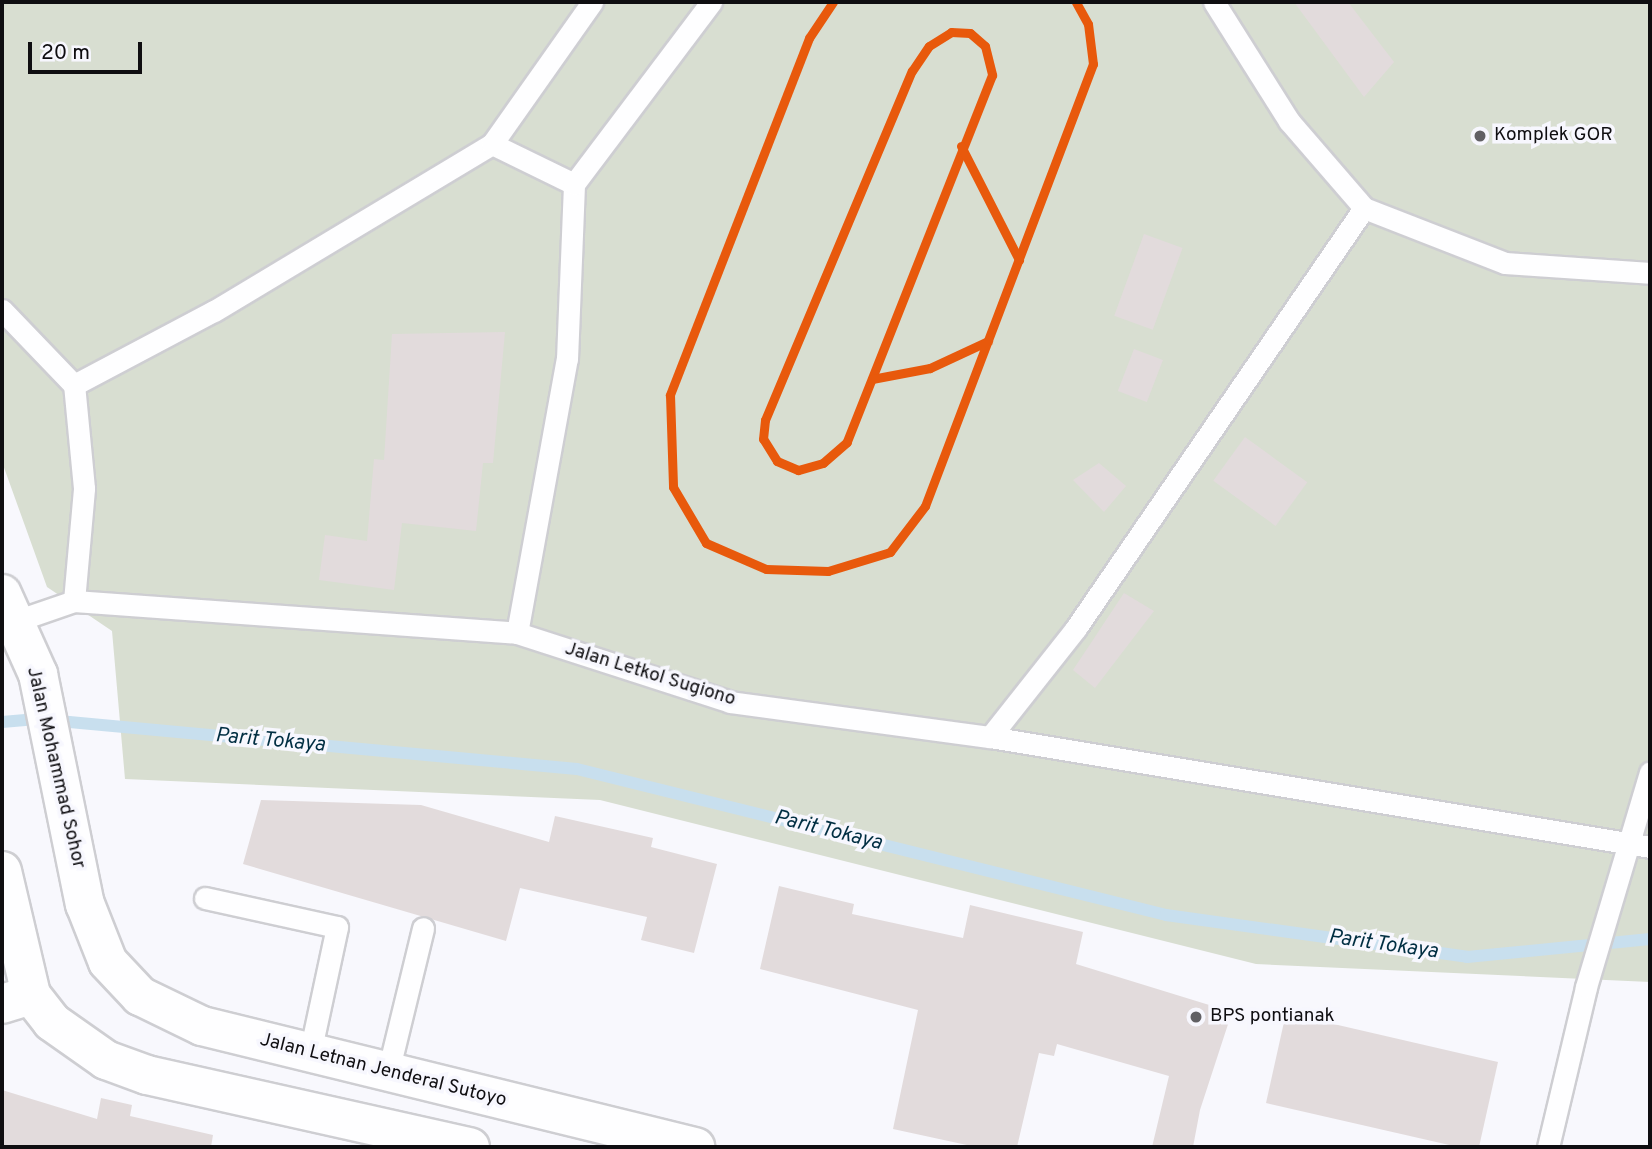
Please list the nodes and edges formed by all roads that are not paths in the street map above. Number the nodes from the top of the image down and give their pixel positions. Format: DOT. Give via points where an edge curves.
graph roads {
  1 [pos="592,2"];
  2 [pos="711,2"];
  3 [pos="1213,2"];
  4 [pos="492,144"];
  5 [pos="574,184"];
  6 [pos="1364,208"];
  7 [pos="1650,273"];
  8 [pos="2,310"];
  9 [pos="74,385"];
  10 [pos="74,601"];
  11 [pos="7,608"];
  12 [pos="517,633"];
  13 [pos="990,737"];
  14 [pos="1648,773"];
  15 [pos="1627,844"];
  16 [pos="1650,847"];
  17 [pos="2,871"];
  18 [pos="205,898"];
  19 [pos="423,928"];
  20 [pos="100,945"];
  21 [pos="16,1000"];
  22 [pos="310,1053"];
  23 [pos="387,1072"];
  24 [pos="399,1140"];
  25 [pos="470,1147"];
  26 [pos="695,1147"];
  27 [pos="1548,1147"];
  1 -- 4 [label="lane"];
  2 -- 5 [label="lane"];
  3 -- 6 [label="lane" via="1289,121"];
  4 -- 5 [label="lane"];
  4 -- 9 [label="lane" via="214,311"];
  5 -- 12 [label="lane" via="567,359"];
  6 -- 7 [label="lane" via="1505,263"];
  6 -- 13 [label="lane" via="1084,617"];
  8 -- 9 [label="lane"];
  9 -- 10 [label="lane" via="84,488"];
  10 -- 11 [label="lane, Jalan Letkol Sugiono"];
  10 -- 12 [label="lane, Jalan Letkol Sugiono"];
  11 -- 20 [label="street, Jalan Mohammad Sohor" via="38,674 85,904"];
  12 -- 13 [label="lane, Jalan Letkol Sugiono" via="730,702"];
  13 -- 15 [label="lane, Jalan Letkol Sugiono"];
  14 -- 15 [label="lane"];
  15 -- 16 [label="lane, Jalan Letkol Sugiono"];
  15 -- 27 [label="lane" via="1586,987"];
  17 -- 21 [label="street"];
  18 -- 22 [label="lane" via="337,928"];
  19 -- 23 [label="lane"];
  20 -- 22 [label="street, Jalan Letnan Jenderal Sutoyo" via="123,982 172,1015"];
  21 -- 24 [label="street" via="106,1060 147,1075"];
  22 -- 23 [label="street, Jalan Letnan Jenderal Sutoyo"];
  23 -- 26 [label="street, Jalan Letnan Jenderal Sutoyo"];
  24 -- 25 [label="street"];
}
